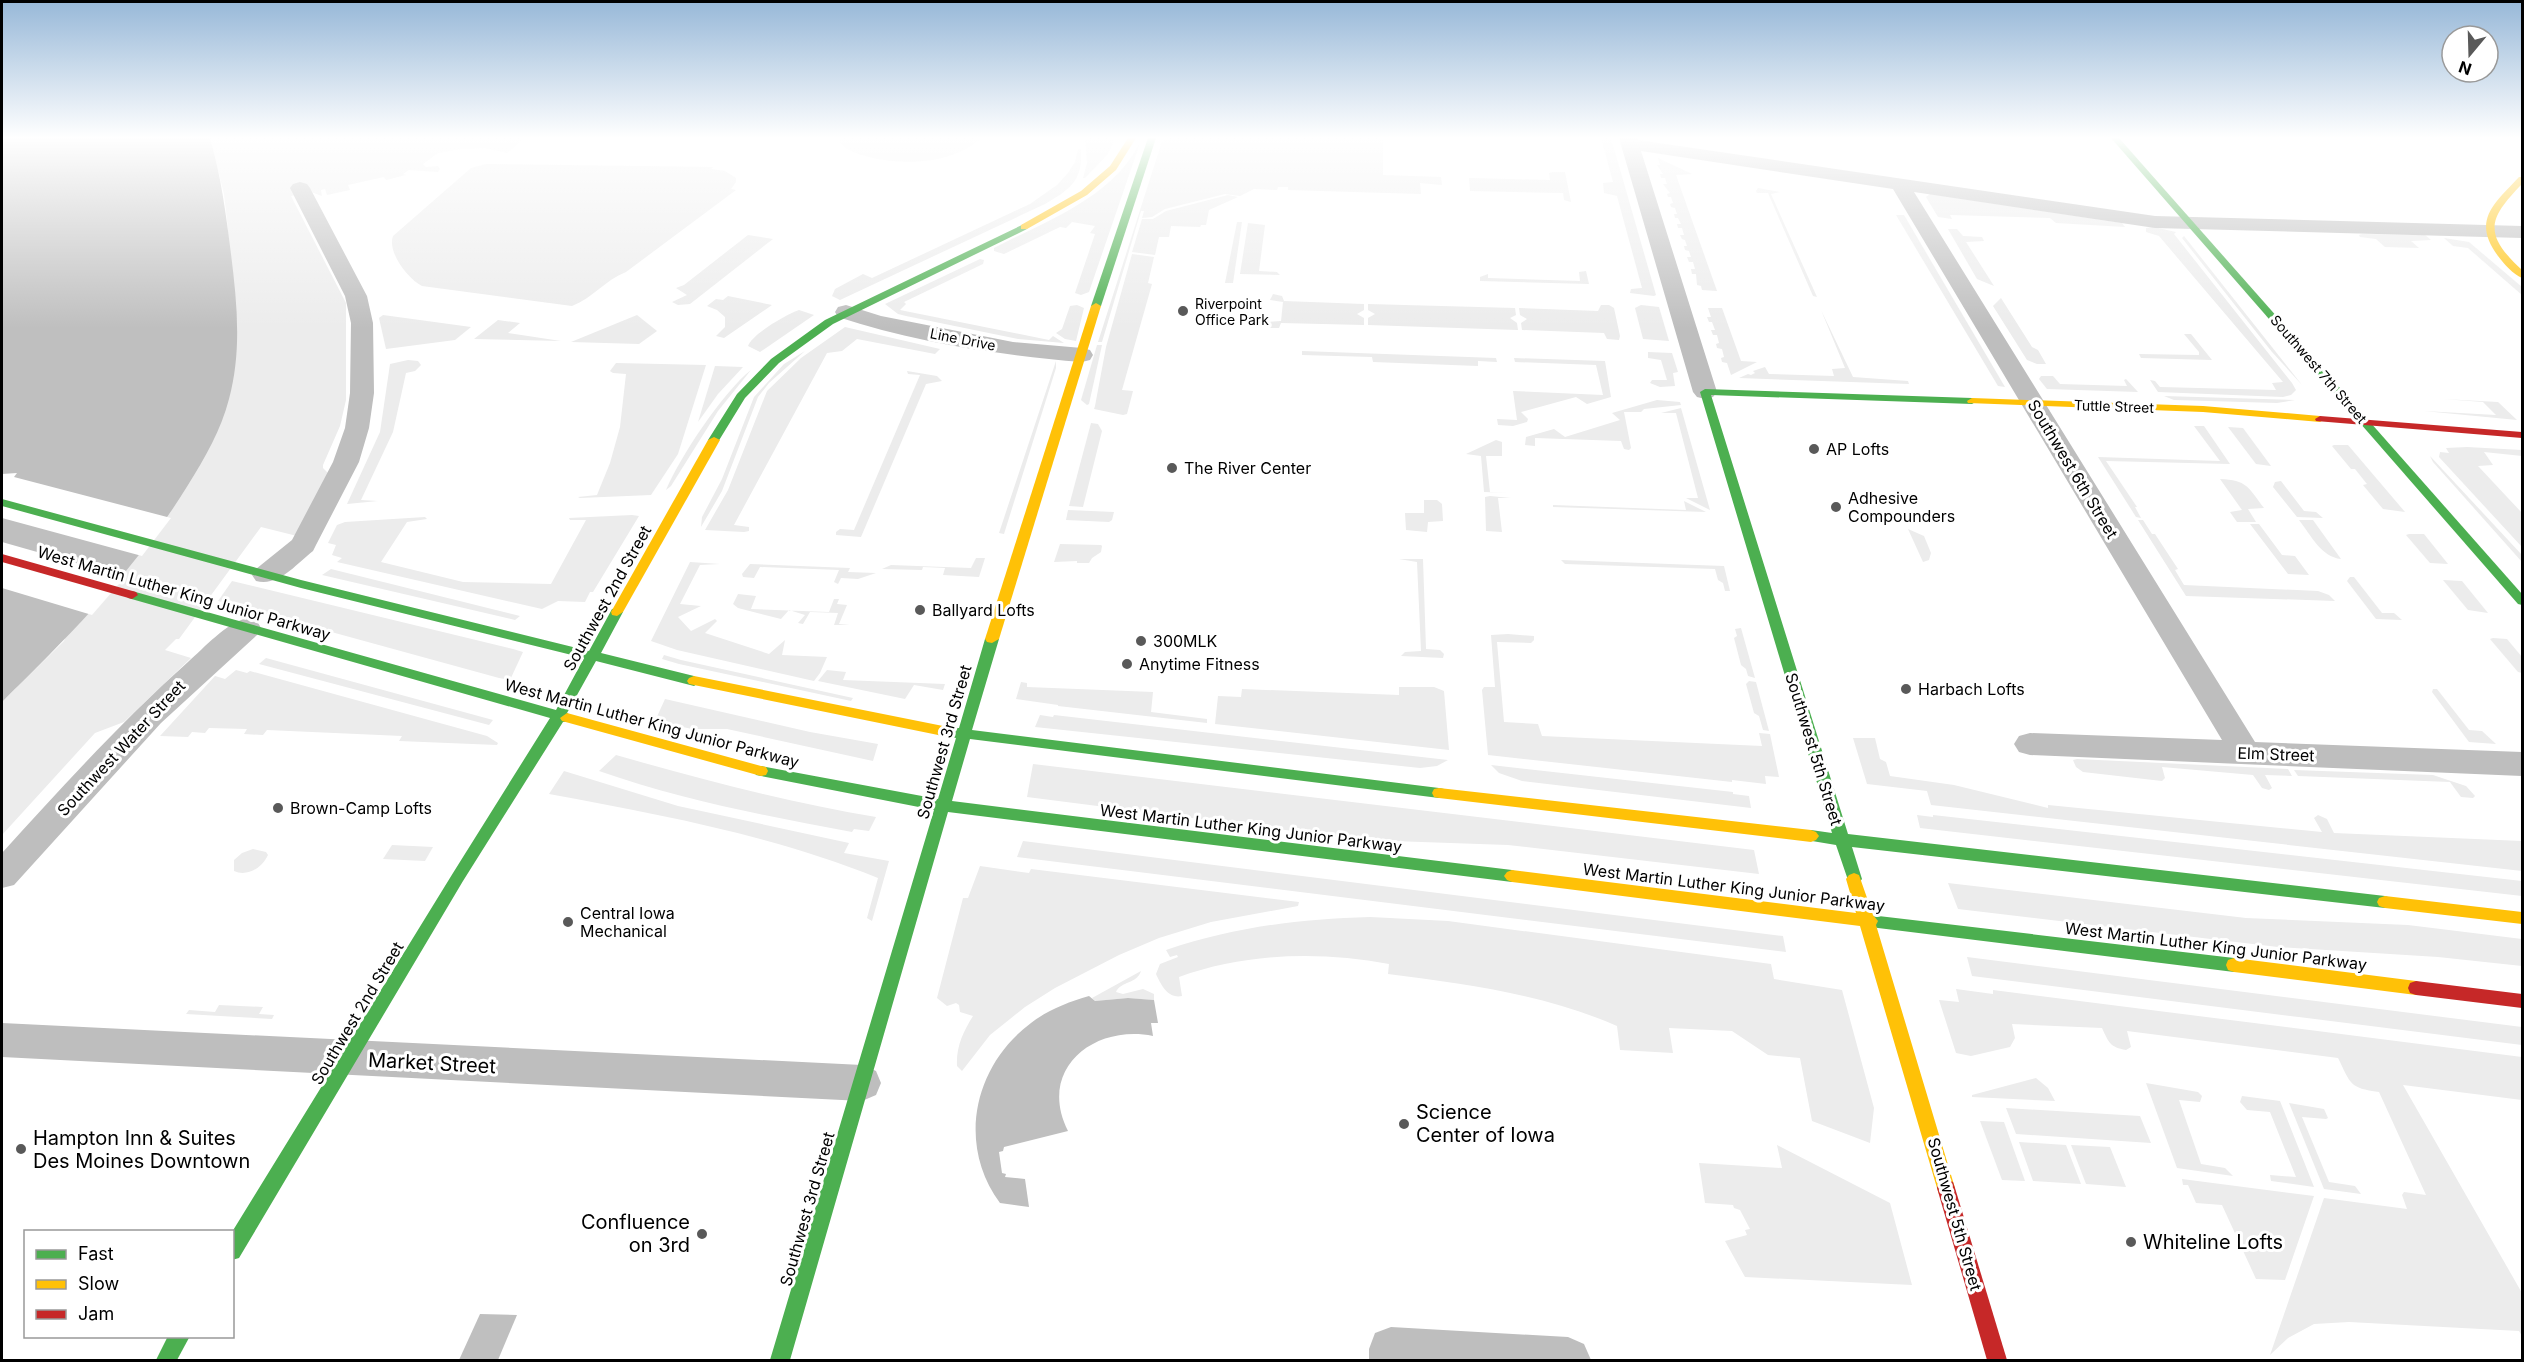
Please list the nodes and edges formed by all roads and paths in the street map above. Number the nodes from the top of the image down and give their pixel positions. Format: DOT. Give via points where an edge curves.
graph roads {
  1 [pos="307,202"];
  2 [pos="1071,202"];
  3 [pos="1130,202"];
  4 [pos="1647,202"];
  5 [pos="1910,202"];
  6 [pos="2015,202"];
  7 [pos="2172,202"];
  8 [pos="2501,202"];
  9 [pos="2193,225"];
  10 [pos="2489,231"];
  11 [pos="2523,232"];
  12 [pos="2523,274"];
  13 [pos="846,312"];
  14 [pos="1082,355"];
  15 [pos="1705,392"];
  16 [pos="2033,403"];
  17 [pos="2366,422"];
  18 [pos="2523,435"];
  19 [pos="2,503"];
  20 [pos="2,558"];
  21 [pos="266,575"];
  22 [pos="2523,600"];
  23 [pos="247,628"];
  24 [pos="595,656"];
  25 [pos="560,716"];
  26 [pos="963,735"];
  27 [pos="2030,744"];
  28 [pos="2246,753"];
  29 [pos="2523,764"];
  30 [pos="943,806"];
  31 [pos="1842,840"];
  32 [pos="2,875"];
  33 [pos="2523,918"];
  34 [pos="1867,920"];
  35 [pos="2523,1001"];
  36 [pos="2,1040"];
  37 [pos="349,1059"];
  38 [pos="862,1083"];
  39 [pos="234,1248"];
  40 [pos="179,1338"];
  41 [pos="1391,1355"];
  42 [pos="166,1360"];
  43 [pos="780,1360"];
  44 [pos="1568,1360"];
  45 [pos="1997,1360"];
  1 -- 21 [label="street" via="360,309 362,393 357,428 346,462 303,545"];
  2 -- 13 [label="main road, Southwest 2nd Street"];
  3 -- 14 [label="main road, Southwest 3rd Street"];
  4 -- 15 [label="street, Southwest 5th Street"];
  5 -- 16 [label="street, Southwest 6th Street"];
  6 -- 9 [label="street"];
  7 -- 9 [label="main road, Southwest 7th Street"];
  8 -- 10 [label="main road" via="2490,217"];
  9 -- 10 [label="street"];
  9 -- 17 [label="main road, Southwest 7th Street"];
  10 -- 11 [label="street"];
  10 -- 12 [label="main road" via="2502,253"];
  13 -- 14 [label="street, Line Drive" via="876,322 1013,349"];
  13 -- 24 [label="main road, Southwest 2nd Street" via="791,348 741,396"];
  14 -- 26 [label="main road, Southwest 3rd Street"];
  15 -- 16 [label="main road, Tuttle Street"];
  15 -- 31 [label="main road, Southwest 5th Street"];
  16 -- 17 [label="main road, Tuttle Street" via="2231,411"];
  16 -- 28 [label="street, Southwest 6th Street"];
  17 -- 18 [label="main road, Tuttle Street"];
  17 -- 22 [label="main road, Southwest 7th Street"];
  19 -- 21 [label="main road"];
  20 -- 23 [label="main road, West Martin Luther King Junior Parkway"];
  21 -- 24 [label="main road"];
  23 -- 25 [label="main road, West Martin Luther King Junior Parkway"];
  23 -- 32 [label="street, Southwest Water Street" via="167,697"];
  24 -- 25 [label="main road, Southwest 2nd Street"];
  24 -- 26 [label="main road" via="756,695"];
  25 -- 30 [label="main road, West Martin Luther King Junior Parkway" via="743,768"];
  25 -- 37 [label="main road, Southwest 2nd Street"];
  26 -- 30 [label="main road, Southwest 3rd Street"];
  26 -- 31 [label="main road"];
  27 -- 28 [label="street, Elm Street"];
  28 -- 29 [label="street, Elm Street"];
  30 -- 34 [label="main road, West Martin Luther King Junior Parkway"];
  30 -- 38 [label="main road, Southwest 3rd Street"];
  31 -- 33 [label="main road"];
  31 -- 34 [label="main road, Southwest 5th Street"];
  34 -- 35 [label="main road, West Martin Luther King Junior Parkway"];
  34 -- 45 [label="main road, Southwest 5th Street"];
  36 -- 37 [label="street, Market Street"];
  37 -- 38 [label="street, Market Street"];
  37 -- 39 [label="main road, Southwest 2nd Street"];
  38 -- 43 [label="main road, Southwest 3rd Street"];
  40 -- 42 [label="main road"];
  41 -- 44 [label="street"];
}
